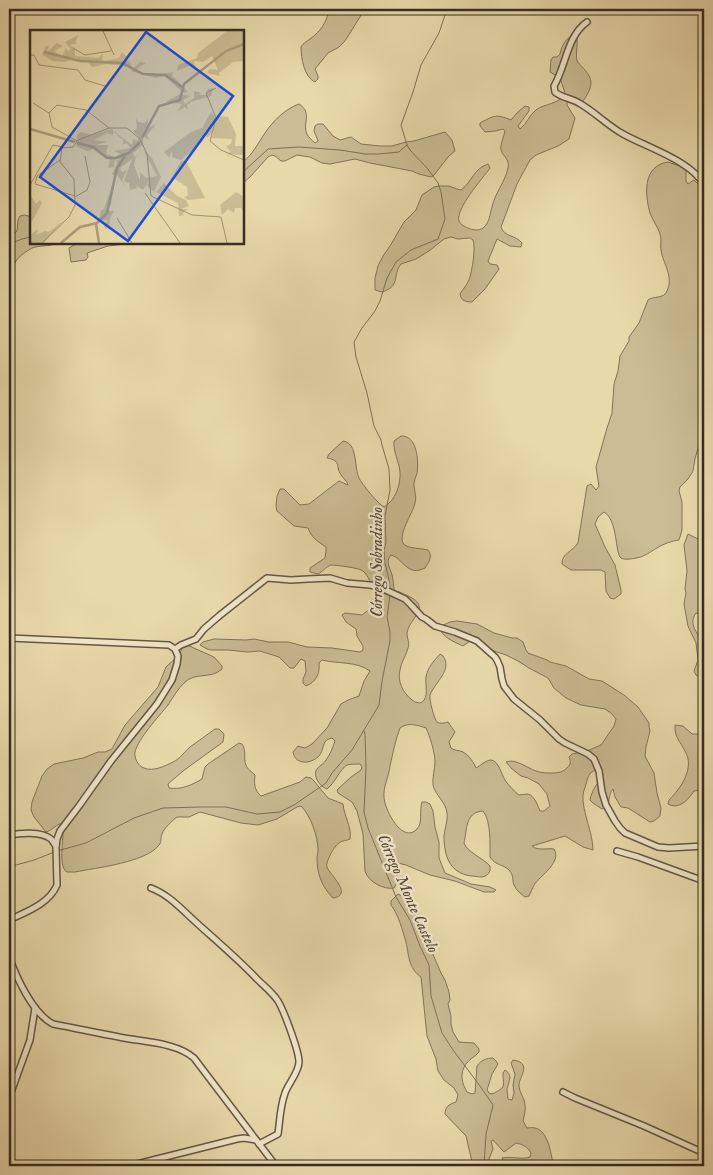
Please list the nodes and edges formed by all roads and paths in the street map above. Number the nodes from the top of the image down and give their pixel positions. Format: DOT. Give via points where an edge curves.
graph roads {
  1 [pos="587,22"];
  2 [pos="704,185"];
  3 [pos="9,638"];
  4 [pos="175,650"];
  5 [pos="9,835"];
  6 [pos="704,846"];
  7 [pos="56,847"];
  8 [pos="618,851"];
  9 [pos="704,881"];
  10 [pos="151,888"];
  11 [pos="9,920"];
  12 [pos="9,956"];
  13 [pos="35,1008"];
  14 [pos="563,1092"];
  15 [pos="9,1098"];
  16 [pos="258,1142"];
  17 [pos="704,1153"];
  18 [pos="129,1166"];
  19 [pos="276,1166"];
  1 -- 2 [label="street" via="571,44 554,86 555,92 594,113 622,134 683,165 694,172"];
  3 -- 4 [label="street" via="143,643 169,645"];
  4 -- 6 [label="street" via="200,636 219,616 267,578 335,579 386,590 405,600 435,626 477,642 495,657 504,686 514,699 558,739 594,759 606,805 625,833 658,847"];
  4 -- 7 [label="street" via="178,660 172,680 60,831"];
  5 -- 7 [label="street" via="36,834 49,838"];
  7 -- 11 [label="street" via="56,889 36,907"];
  8 -- 9 [label="street"];
  10 -- 16 [label="street" via="181,908 234,955 282,1008 299,1063 280,1109 278,1134"];
  12 -- 13 [label="street"];
  13 -- 15 [label="street" via="30,1040"];
  13 -- 16 [label="street" via="53,1024 183,1049 194,1058"];
  14 -- 17 [label="street"];
  16 -- 18 [label="street" via="237,1139"];
  16 -- 19 [label="street"];
}
